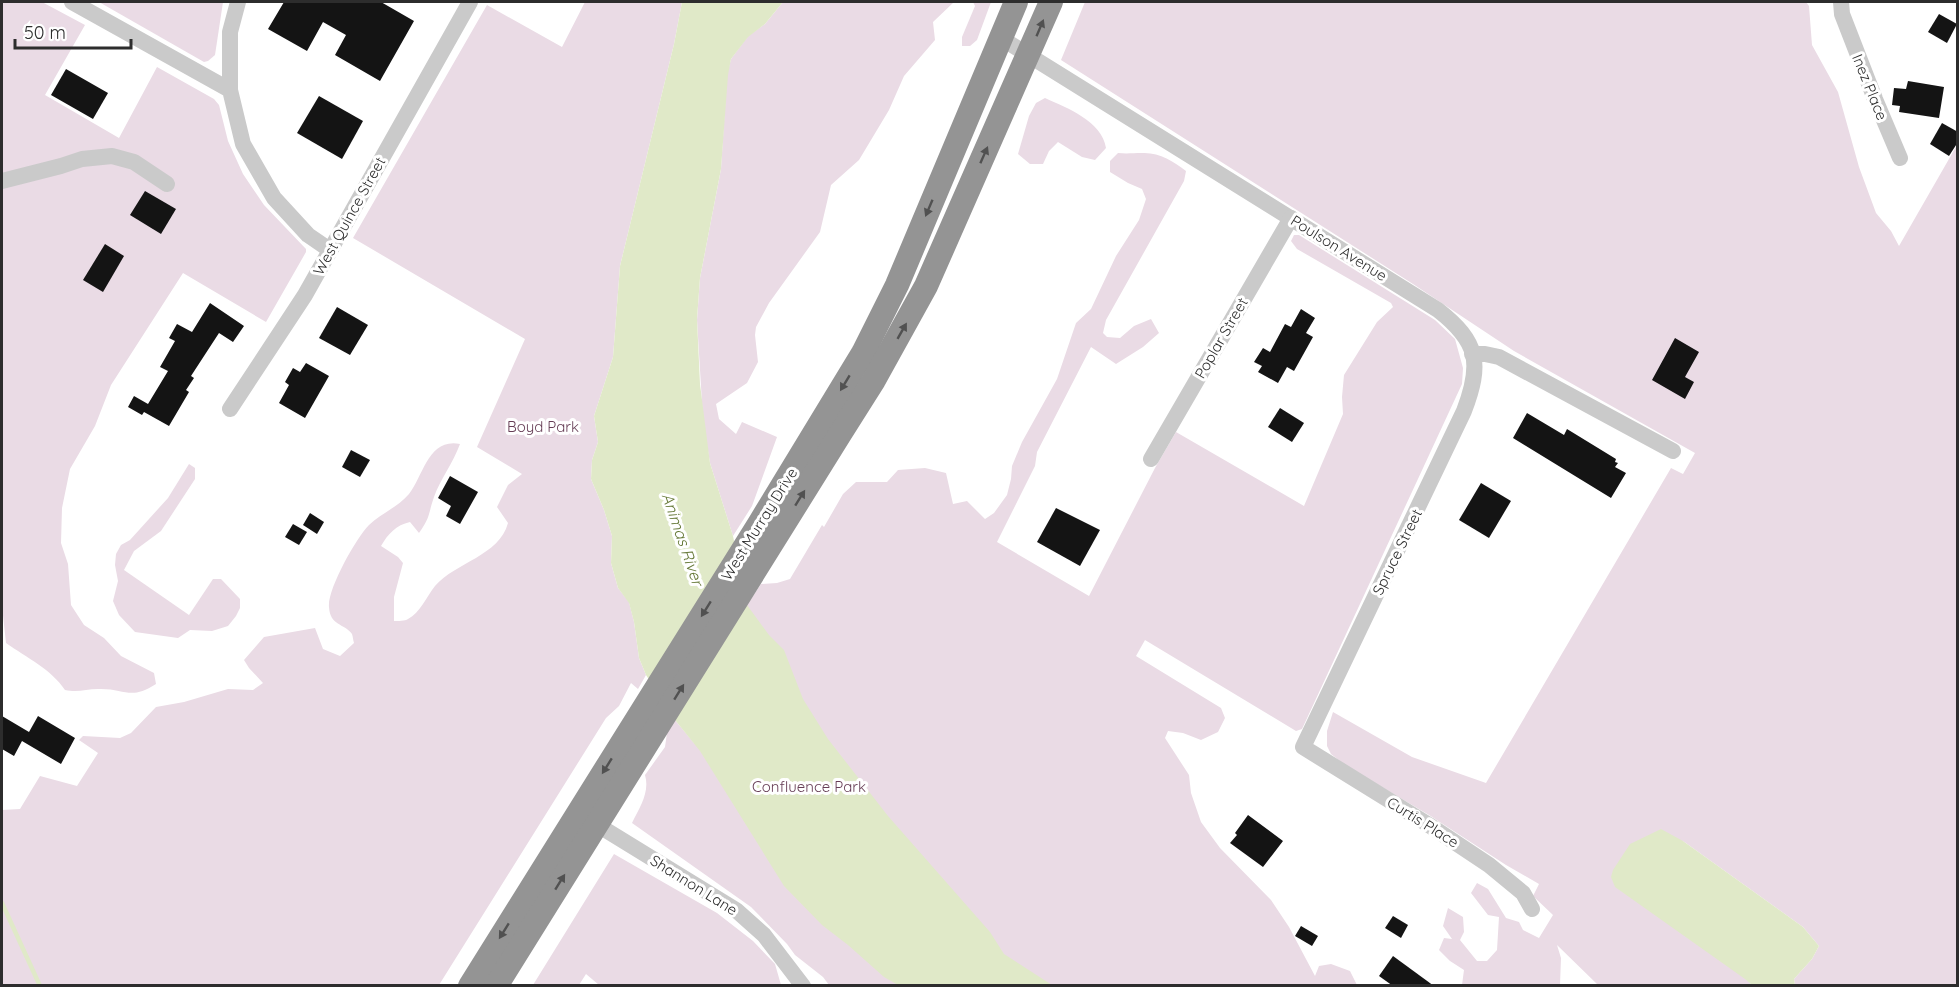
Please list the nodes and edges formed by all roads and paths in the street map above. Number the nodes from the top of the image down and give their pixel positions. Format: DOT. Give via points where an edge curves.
graph roads {
  1 [pos="72,2"];
  2 [pos="238,2"];
  3 [pos="470,2"];
  4 [pos="1016,2"];
  5 [pos="1051,2"];
  6 [pos="1841,8"];
  7 [pos="1001,38"];
  8 [pos="1029,54"];
  9 [pos="230,90"];
  10 [pos="1900,158"];
  11 [pos="2,181"];
  12 [pos="167,184"];
  13 [pos="1291,218"];
  14 [pos="330,250"];
  15 [pos="1472,354"];
  16 [pos="230,409"];
  17 [pos="1673,451"];
  18 [pos="1151,459"];
  19 [pos="1304,747"];
  20 [pos="596,824"];
  21 [pos="1532,909"];
  22 [pos="470,986"];
  23 [pos="496,986"];
  24 [pos="803,986"];
  1 -- 9 [label="street"];
  2 -- 9 [label="street" via="230,32"];
  3 -- 14 [label="street, West Quince Street"];
  4 -- 7 [label="highway, West Murray Drive"];
  8 -- 5 [label="highway, West Murray Drive, one-way"];
  6 -- 10 [label="street, Inez Place"];
  7 -- 8 [label="street, Poulson Avenue"];
  7 -- 22 [label="highway, West Murray Drive, one-way" via="880,321 848,380"];
  8 -- 13 [label="street, Poulson Avenue"];
  20 -- 8 [label="highway, West Murray Drive, one-way" via="868,389 920,299"];
  9 -- 14 [label="street" via="243,144 274,198 308,235"];
  11 -- 12 [label="street" via="82,159 112,156 134,162"];
  13 -- 15 [label="street, Poulson Avenue" via="1438,310 1460,330"];
  13 -- 18 [label="street, Poplar Street"];
  14 -- 16 [label="street, West Quince Street"];
  15 -- 17 [label="street" via="1499,357"];
  15 -- 19 [label="street, Spruce Street" via="1475,379 1464,411"];
  19 -- 21 [label="street, Curtis Place" via="1489,865 1523,893"];
  23 -- 20 [label="highway, West Murray Drive, one-way"];
  20 -- 24 [label="street, Shannon Lane" via="736,910 764,935"];
}
